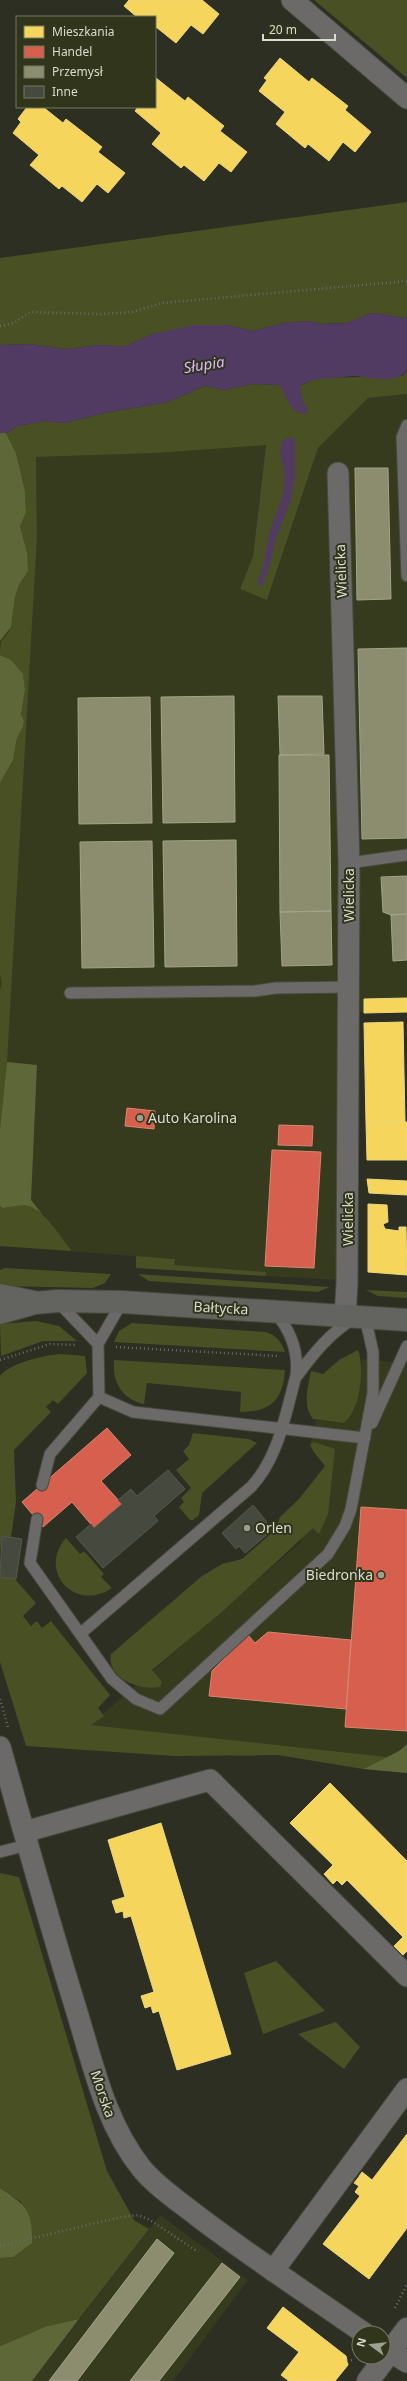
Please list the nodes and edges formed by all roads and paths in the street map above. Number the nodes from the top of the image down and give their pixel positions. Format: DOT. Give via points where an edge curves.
graph roads {
  1 [pos="292,0"];
  2 [pos="407,98"];
  3 [pos="407,282"];
  4 [pos="0,326"];
  5 [pos="407,425"];
  6 [pos="338,474"];
  7 [pos="407,576"];
  8 [pos="407,855"];
  9 [pos="349,863"];
  10 [pos="349,987"];
  11 [pos="70,993"];
  12 [pos="0,1295"];
  13 [pos="57,1301"];
  14 [pos="122,1302"];
  15 [pos="35,1303"];
  16 [pos="274,1311"];
  17 [pos="0,1313"];
  18 [pos="355,1316"];
  19 [pos="407,1320"];
  20 [pos="98,1344"];
  21 [pos="81,1346"];
  22 [pos="407,1346"];
  23 [pos="115,1347"];
  24 [pos="286,1357"];
  25 [pos="0,1360"];
  26 [pos="296,1376"];
  27 [pos="99,1397"];
  28 [pos="282,1429"];
  29 [pos="365,1438"];
  30 [pos="42,1485"];
  31 [pos="37,1519"];
  32 [pos="80,1634"];
  33 [pos="0,1748"];
  34 [pos="26,1839"];
  35 [pos="0,1852"];
  36 [pos="407,1976"];
  37 [pos="407,2089"];
  38 [pos="0,2246"];
  39 [pos="198,2252"];
  40 [pos="273,2271"];
  41 [pos="407,2284"];
  42 [pos="393,2311"];
  43 [pos="352,2325"];
  44 [pos="407,2329"];
  45 [pos="393,2354"];
  46 [pos="351,2360"];
  47 [pos="347,2361"];
  48 [pos="368,2381"];
  1 -- 2 [label="street"];
  3 -- 4 [label="path" via="162,302 132,312 30,312 14,323"];
  5 -- 7 [label="lane" via="402,437"];
  6 -- 9 [label="street, Wielicka"];
  8 -- 9 [label="lane"];
  9 -- 10 [label="street, Wielicka"];
  10 -- 11 [label="lane"];
  10 -- 18 [label="street, Wielicka" via="348,1284"];
  12 -- 15 [label="main road, Bałtycka"];
  13 -- 14 [label="main road, Bałtycka"];
  13 -- 15 [label="main road, Bałtycka"];
  13 -- 20 [label="lane"];
  14 -- 16 [label="main road, Bałtycka"];
  14 -- 20 [label="lane"];
  15 -- 17 [label="main road, Bałtycka"];
  16 -- 18 [label="main road, Bałtycka"];
  16 -- 26 [label="lane" via="288,1330 297,1353"];
  18 -- 19 [label="main road, Bałtycka"];
  18 -- 26 [label="lane" via="318,1348"];
  18 -- 29 [label="lane" via="373,1352 373,1394"];
  20 -- 27 [label="lane"];
  21 -- 25 [label="path" via="50,1344"];
  22 -- 29 [label="lane"];
  23 -- 24 [label="path"];
  26 -- 28 [label="lane"];
  27 -- 28 [label="lane" via="133,1412"];
  27 -- 30 [label="lane" via="50,1454"];
  28 -- 29 [label="lane"];
  28 -- 32 [label="lane" via="270,1463 251,1487"];
  29 -- 32 [label="lane" via="351,1509 345,1526 328,1554 160,1709 146,1705 112,1679"];
  31 -- 32 [label="lane" via="30,1562"];
  33 -- 34 [label="street, Morska"];
  34 -- 35 [label="lane"];
  34 -- 36 [label="street" via="210,1780"];
  34 -- 40 [label="street, Morska" via="103,2100 114,2127 128,2150 153,2180"];
  37 -- 40 [label="street"];
  38 -- 39 [label="path" via="138,2215 150,2220"];
  40 -- 43 [label="street, Morska"];
  41 -- 42 [label="path"];
  44 -- 45 [label="street"];
  45 -- 48 [label="street"];
  46 -- 47 [label="path"];
}
